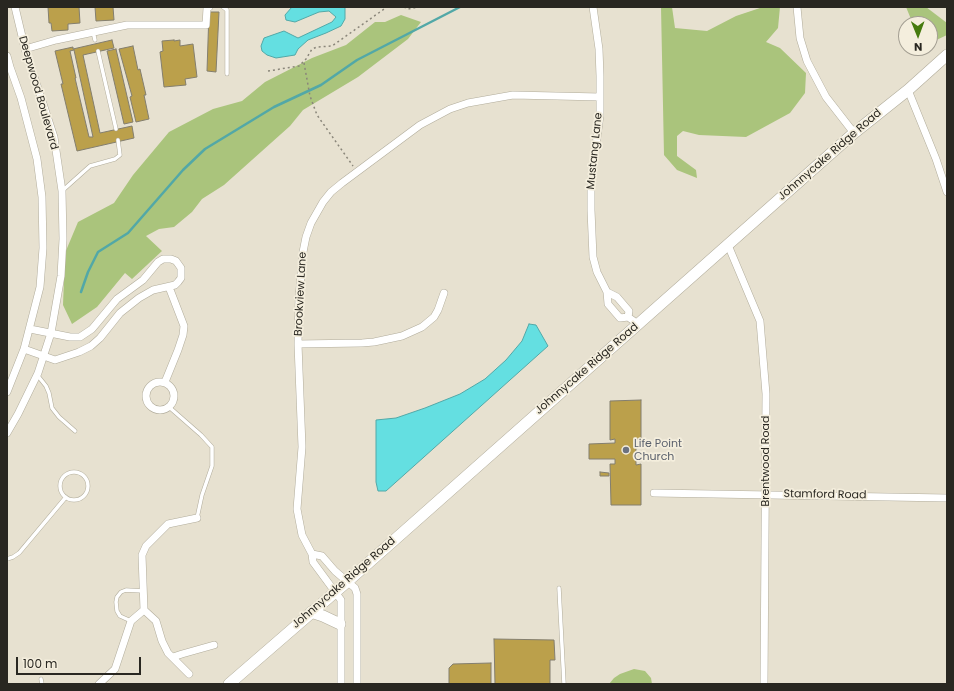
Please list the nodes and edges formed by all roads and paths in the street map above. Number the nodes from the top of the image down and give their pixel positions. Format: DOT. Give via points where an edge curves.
graph roads {
  1 [pos="15,7"];
  2 [pos="209,7"];
  3 [pos="223,7"];
  4 [pos="387,7"];
  5 [pos="404,7"];
  6 [pos="418,7"];
  7 [pos="593,7"];
  8 [pos="798,7"];
  9 [pos="93,32"];
  10 [pos="95,40"];
  11 [pos="25,49"];
  12 [pos="98,51"];
  13 [pos="947,55"];
  14 [pos="7,56"];
  15 [pos="304,62"];
  16 [pos="268,71"];
  17 [pos="227,74"];
  18 [pos="908,90"];
  19 [pos="600,97"];
  20 [pos="116,129"];
  21 [pos="854,133"];
  22 [pos="118,140"];
  23 [pos="356,171"];
  24 [pos="62,191"];
  25 [pos="947,192"];
  26 [pos="728,245"];
  27 [pos="169,287"];
  28 [pos="607,292"];
  29 [pos="444,293"];
  30 [pos="628,317"];
  31 [pos="638,324"];
  32 [pos="30,329"];
  33 [pos="51,333"];
  34 [pos="298,344"];
  35 [pos="24,349"];
  36 [pos="44,355"];
  37 [pos="37,375"];
  38 [pos="165,382"];
  39 [pos="7,392"];
  40 [pos="169,407"];
  41 [pos="75,431"];
  42 [pos="7,432"];
  43 [pos="654,493"];
  44 [pos="766,494"];
  45 [pos="66,498"];
  46 [pos="947,498"];
  47 [pos="197,518"];
  48 [pos="312,554"];
  49 [pos="7,558"];
  50 [pos="348,582"];
  51 [pos="559,588"];
  52 [pos="143,591"];
  53 [pos="336,592"];
  54 [pos="144,610"];
  55 [pos="311,612"];
  56 [pos="131,621"];
  57 [pos="340,624"];
  58 [pos="214,645"];
  59 [pos="173,658"];
  60 [pos="189,674"];
  61 [pos="41,679"];
  62 [pos="42,684"];
  63 [pos="99,684"];
  64 [pos="228,684"];
  65 [pos="341,684"];
  66 [pos="358,684"];
  67 [pos="564,684"];
  68 [pos="764,684"];
  1 -- 11 [label="street, Deepwood Boulevard"];
  2 -- 9 [label="street" via="206,25 127,25"];
  3 -- 17 [label="lane" via="227,10"];
  4 -- 15 [label="path" via="332,46 312,49"];
  5 -- 6 [label="path"];
  7 -- 19 [label="street, Mustang Lane" via="599,49"];
  8 -- 21 [label="street" via="800,38 807,61 826,97"];
  9 -- 10 [label="lane"];
  9 -- 11 [label="street"];
  11 -- 24 [label="street, Deepwood Boulevard" via="54,137"];
  12 -- 20 [label="lane"];
  13 -- 18 [label="main road, Johnnycake Ridge Road"];
  14 -- 32 [label="street, Deepwood Boulevard" via="37,159 42,196 40,287"];
  15 -- 16 [label="path" via="299,66"];
  15 -- 23 [label="path" via="310,96 317,115"];
  18 -- 21 [label="main road, Johnnycake Ridge Road"];
  18 -- 25 [label="street"];
  19 -- 23 [label="street, Brookview Lane" via="513,95 468,103 420,124"];
  19 -- 28 [label="street, Mustang Lane" via="591,183 591,210 593,257"];
  21 -- 26 [label="main road, Johnnycake Ridge Road"];
  22 -- 24 [label="lane" via="120,155 115,159 90,166"];
  23 -- 34 [label="street, Brookview Lane" via="323,202 306,237 300,289"];
  24 -- 33 [label="street, Deepwood Boulevard" via="61,276"];
  26 -- 31 [label="main road, Johnnycake Ridge Road"];
  26 -- 44 [label="street, Brentwood Road" via="760,321 766,394"];
  27 -- 33 [label="street" via="181,278 181,268 176,261 167,258 158,262 143,280 117,299 80,337"];
  27 -- 36 [label="street" via="153,290 139,298 120,314 100,338 85,349 55,360"];
  27 -- 38 [label="street" via="184,326 178,350"];
  28 -- 30 [label="street, Mustang Lane" via="617,297 629,311"];
  28 -- 30 [label="street, Mustang Lane" via="608,304 620,318"];
  29 -- 34 [label="street" via="434,317 411,333 362,344"];
  30 -- 31 [label="street, Mustang Lane"];
  31 -- 50 [label="main road, Johnnycake Ridge Road"];
  32 -- 33 [label="street"];
  32 -- 35 [label="street, Deepwood Boulevard"];
  33 -- 36 [label="street, Deepwood Boulevard"];
  34 -- 48 [label="street, Brookview Lane" via="302,447 297,509 302,535"];
  35 -- 36 [label="street"];
  35 -- 39 [label="street, Deepwood Boulevard"];
  36 -- 37 [label="street, Deepwood Boulevard"];
  37 -- 41 [label="lane" via="46,386 52,408"];
  37 -- 42 [label="street, Deepwood Boulevard"];
  38 -- 40 [label="street" via="172,387 174,395"];
  38 -- 40 [label="street" via="152,384 146,391 146,400 156,409"];
  40 -- 47 [label="lane" via="212,447 212,466"];
  43 -- 44 [label="street, Stamford Road"];
  44 -- 46 [label="street, Stamford Road"];
  44 -- 68 [label="street, Brentwood Road"];
  45 -- 45 [label="lane" via="60,486 64,478 76,472 84,476 88,485 86,494 79,499"];
  45 -- 49 [label="lane" via="19,553"];
  47 -- 52 [label="street" via="168,524 146,546 142,555"];
  48 -- 50 [label="street" via="322,556"];
  48 -- 53 [label="street, Brookview Lane" via="313,562"];
  50 -- 53 [label="main road, Johnnycake Ridge Road"];
  50 -- 66 [label="street" via="357,594"];
  51 -- 67 [label="lane"];
  52 -- 54 [label="street"];
  52 -- 56 [label="lane" via="126,590 117,597 117,611 120,616"];
  53 -- 55 [label="main road, Johnnycake Ridge Road"];
  53 -- 57 [label="street" via="341,600"];
  54 -- 56 [label="street"];
  54 -- 59 [label="street" via="156,621 162,641"];
  55 -- 57 [label="main road"];
  55 -- 64 [label="main road, Johnnycake Ridge Road"];
  56 -- 63 [label="street" via="115,669"];
  57 -- 65 [label="street"];
  58 -- 59 [label="street"];
  59 -- 60 [label="street"];
  61 -- 62 [label="lane"];
}
